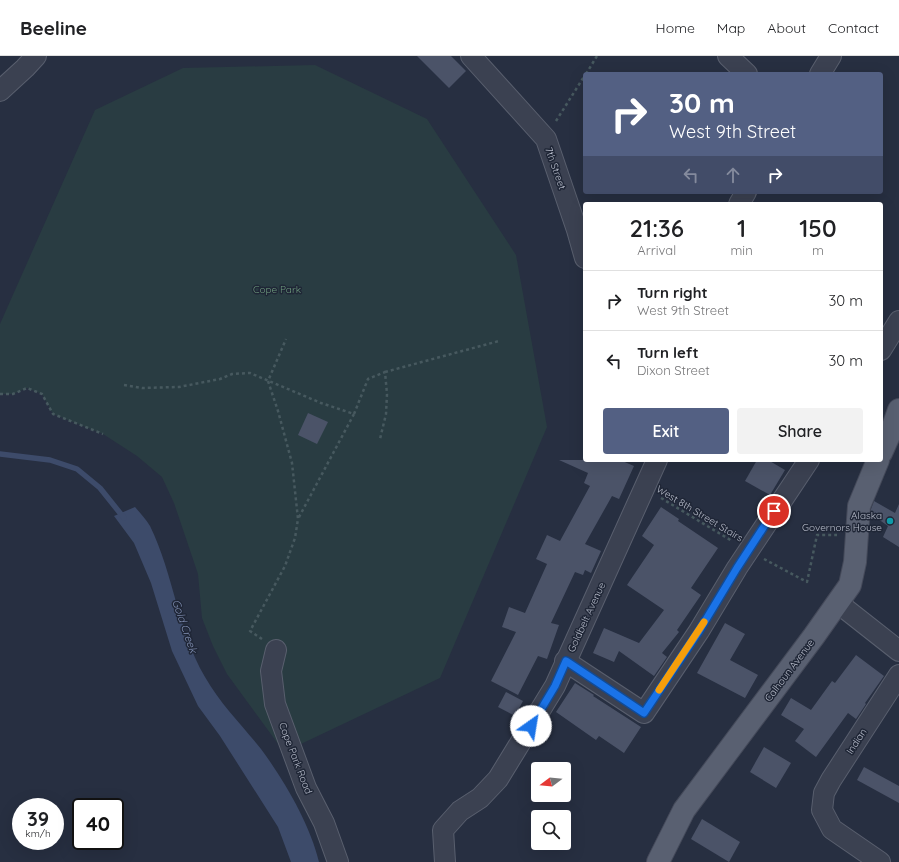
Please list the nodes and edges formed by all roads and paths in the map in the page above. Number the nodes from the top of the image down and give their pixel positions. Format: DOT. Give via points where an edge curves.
graph roads {
  1 [pos="36,56"];
  2 [pos="471,56"];
  3 [pos="597,56"];
  4 [pos="728,56"];
  5 [pos="831,56"];
  6 [pos="587,72"];
  7 [pos="745,72"];
  8 [pos="821,72"];
  9 [pos="583,78"];
  10 [pos="0,91"];
  11 [pos="546,139"];
  12 [pos="583,251"];
  13 [pos="899,321"];
  14 [pos="286,339"];
  15 [pos="498,341"];
  16 [pos="883,347"];
  17 [pos="385,372"];
  18 [pos="268,381"];
  19 [pos="124,385"];
  20 [pos="0,394"];
  21 [pos="354,414"];
  22 [pos="897,421"];
  23 [pos="104,434"];
  24 [pos="380,439"];
  25 [pos="883,449"];
  26 [pos="656,462"];
  27 [pos="808,462"];
  28 [pos="877,462"];
  29 [pos="645,489"];
  30 [pos="298,519"];
  31 [pos="857,534"];
  32 [pos="748,550"];
  33 [pos="838,603"];
  34 [pos="270,646"];
  35 [pos="899,650"];
  36 [pos="566,661"];
  37 [pos="899,675"];
  38 [pos="338,862"];
  39 [pos="445,862"];
  40 [pos="658,862"];
  41 [pos="880,862"];
  1 -- 10 [label="street"];
  2 -- 11 [label="street, 7th Street"];
  3 -- 6 [label="path"];
  4 -- 7 [label="street"];
  5 -- 8 [label="street"];
  9 -- 11 [label="path"];
  11 -- 12 [label="street, 7th Street"];
  13 -- 16 [label="street"];
  14 -- 18 [label="path"];
  15 -- 17 [label="path"];
  17 -- 21 [label="path" via="368,379"];
  17 -- 24 [label="path" via="386,414"];
  18 -- 19 [label="path" via="250,373 232,374 179,387 142,388"];
  18 -- 21 [label="path"];
  18 -- 30 [label="path" via="292,463"];
  20 -- 23 [label="path" via="13,394 27,388 42,394 54,414"];
  21 -- 30 [label="path"];
  22 -- 25 [label="main road"];
  26 -- 29 [label="street, Goldbelt Avenue"];
  27 -- 32 [label="street"];
  28 -- 31 [label="main road, Calhoun Avenue" via="859,506"];
  29 -- 32 [label="path, West 8th Street Stairs"];
  29 -- 36 [label="street, Goldbelt Avenue"];
  30 -- 34 [label="path" via="295,538 285,566 250,631"];
  31 -- 32 [label="path, West 8th Street Stairs" via="817,535 807,582"];
  31 -- 33 [label="main road, Calhoun Avenue" via="850,585"];
  32 -- 36 [label="street" via="699,631 644,713"];
  33 -- 35 [label="street"];
  33 -- 40 [label="main road, Calhoun Avenue" via="684,810"];
  34 -- 38 [label="street, Cope Park Road" via="276,704 306,788 324,823"];
  36 -- 39 [label="street, Goldbelt Avenue" via="555,686 498,779 480,798 460,811 443,830"];
  37 -- 41 [label="street, Indian" via="824,792 822,810 832,829"];
}
